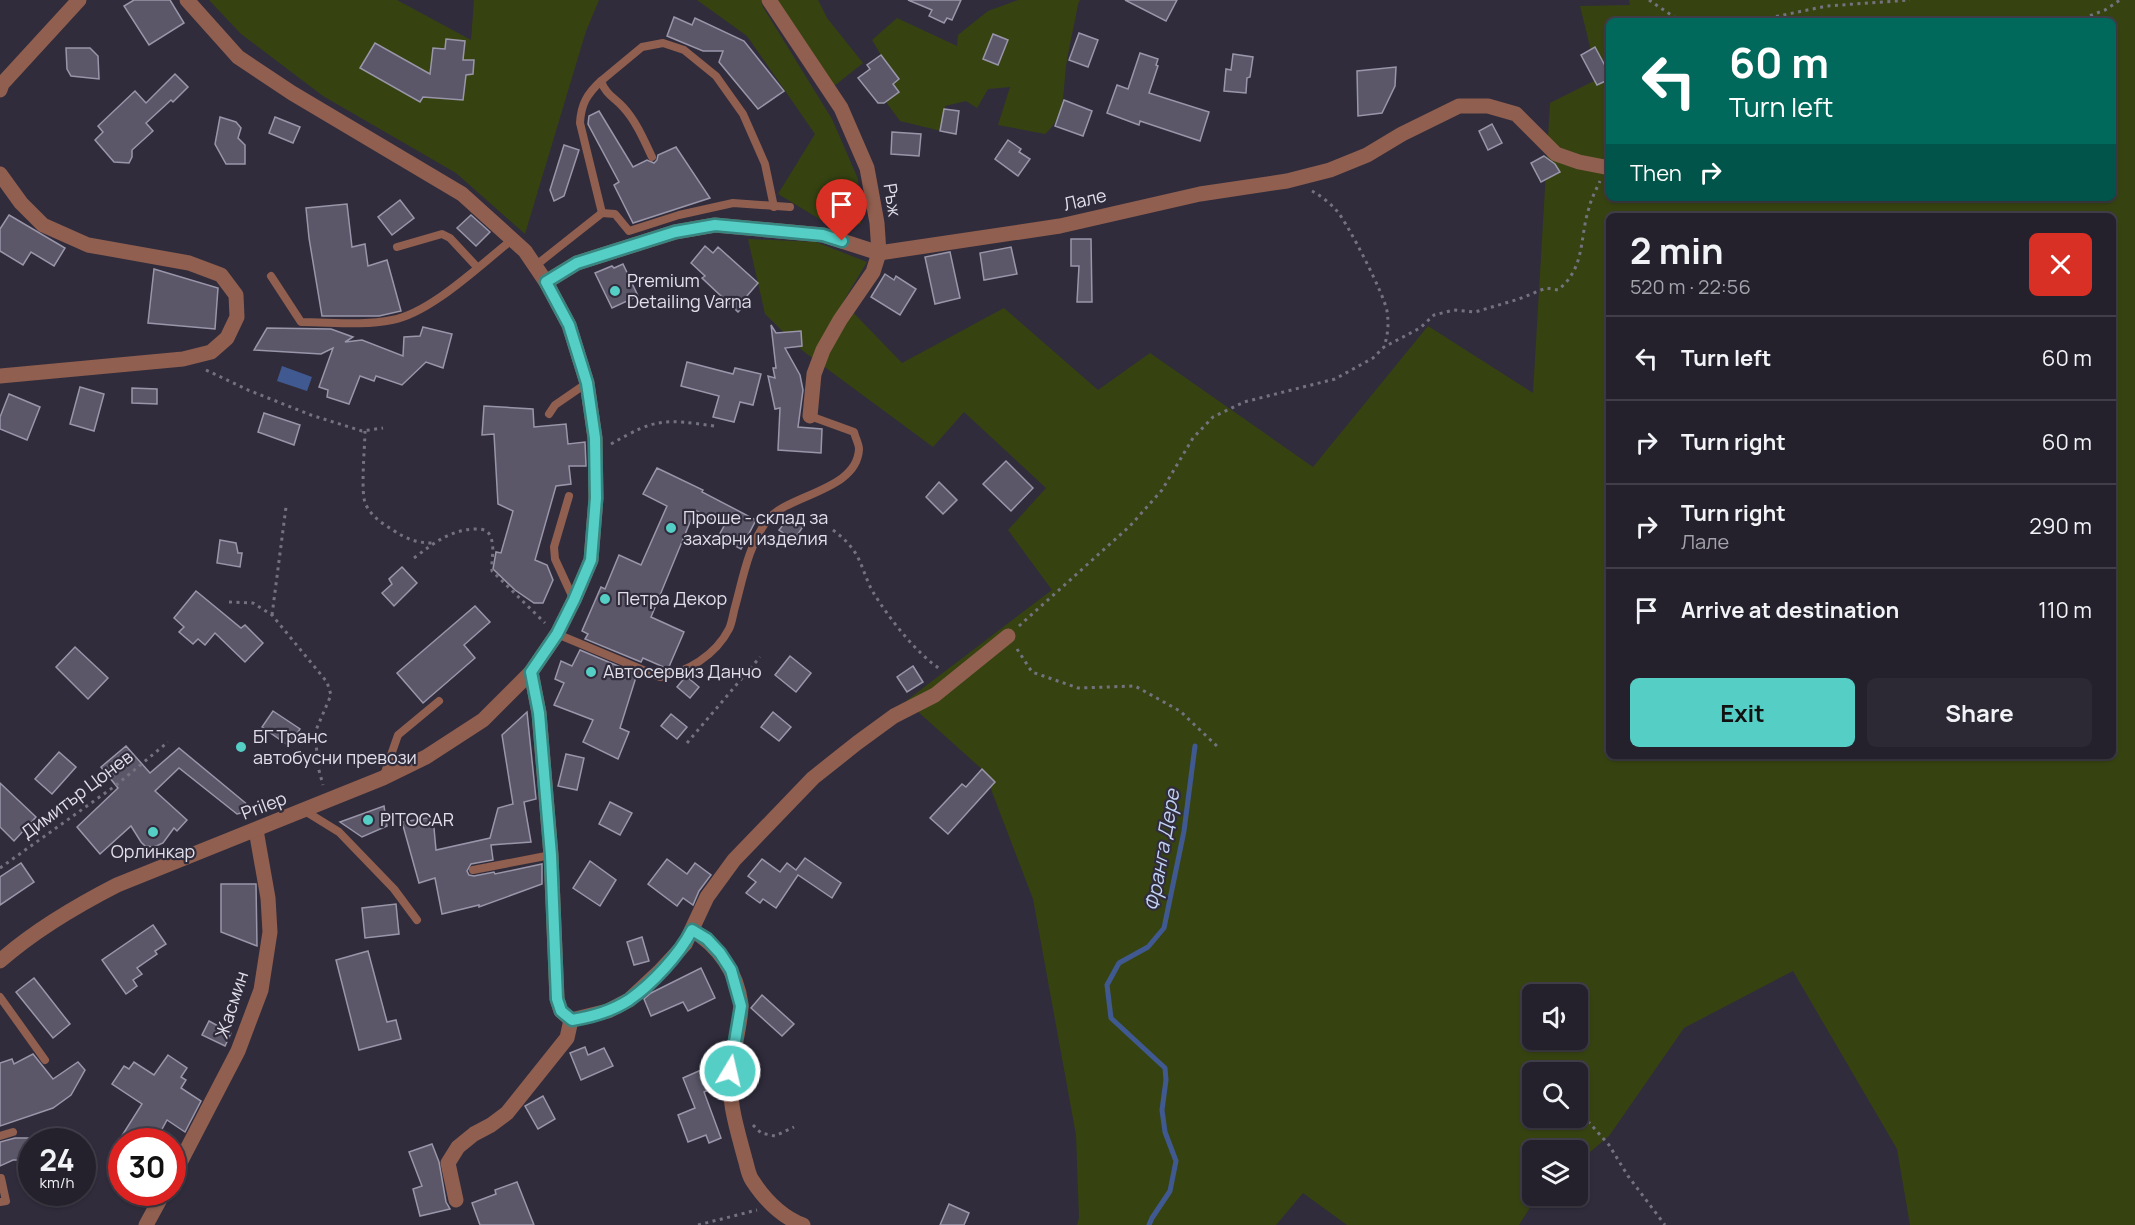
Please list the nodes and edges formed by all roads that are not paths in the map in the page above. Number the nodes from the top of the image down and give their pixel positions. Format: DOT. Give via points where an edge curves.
graph roads {
  1 [pos="79,0"];
  2 [pos="187,0"];
  3 [pos="769,0"];
  4 [pos="601,81"];
  5 [pos="0,90"];
  6 [pos="652,157"];
  7 [pos="1606,168"];
  8 [pos="0,174"];
  9 [pos="774,207"];
  10 [pos="790,207"];
  11 [pos="602,213"];
  12 [pos="513,238"];
  13 [pos="397,247"];
  14 [pos="879,253"];
  15 [pos="535,266"];
  16 [pos="477,267"];
  17 [pos="271,276"];
  18 [pos="546,282"];
  19 [pos="0,376"];
  20 [pos="587,383"];
  21 [pos="549,414"];
  22 [pos="810,416"];
  23 [pos="569,496"];
  24 [pos="574,600"];
  25 [pos="557,634"];
  26 [pos="1008,636"];
  27 [pos="531,672"];
  28 [pos="439,701"];
  29 [pos="383,778"];
  30 [pos="305,811"];
  31 [pos="256,830"];
  32 [pos="551,855"];
  33 [pos="473,870"];
  34 [pos="417,920"];
  35 [pos="692,930"];
  36 [pos="0,961"];
  37 [pos="0,997"];
  38 [pos="572,1020"];
  39 [pos="45,1060"];
  40 [pos="13,1132"];
  41 [pos="0,1136"];
  42 [pos="186,1151"];
  43 [pos="1,1178"];
  44 [pos="456,1200"];
  45 [pos="0,1202"];
  46 [pos="156,1206"];
  47 [pos="146,1225"];
  48 [pos="803,1225"];
  1 -- 5 [label="street"];
  2 -- 12 [label="street, Prilep" via="238,57 462,194"];
  3 -- 14 [label="street, Ръж" via="841,108 867,168"];
  4 -- 6 [label="lane" via="604,91 637,126"];
  4 -- 9 [label="lane" via="642,47 663,43 684,50 716,76 743,114 765,164"];
  4 -- 11 [label="lane" via="589,92 580,123"];
  7 -- 14 [label="street, Лале" via="1556,154 1516,114 1488,106 1459,106 1367,155 1330,170 1060,226"];
  8 -- 19 [label="street" via="43,225 88,245 189,263 221,275 236,295 237,317 227,338 212,352 183,359"];
  9 -- 10 [label="lane"];
  9 -- 11 [label="lane" via="733,203 677,212 629,231 615,214"];
  11 -- 15 [label="lane"];
  12 -- 15 [label="street, Prilep"];
  12 -- 16 [label="lane"];
  13 -- 16 [label="lane" via="442,234"];
  14 -- 18 [label="street, Лале" via="823,235 715,225 675,232 577,263"];
  14 -- 22 [label="street, Ръж" via="873,272 823,350 814,374"];
  15 -- 18 [label="street, Prilep"];
  16 -- 17 [label="lane" via="429,306 393,320 371,322 301,322"];
  18 -- 20 [label="street, Prilep" via="569,325"];
  20 -- 21 [label="lane" via="555,405"];
  20 -- 24 [label="street, Prilep" via="596,453 596,498 591,560"];
  22 -- 25 [label="lane" via="854,432 859,449 851,472 767,520 750,550 729,629 716,647 678,674 660,677"];
  23 -- 24 [label="lane" via="554,547 555,559"];
  24 -- 25 [label="street, Prilep"];
  25 -- 27 [label="street, Prilep"];
  26 -- 35 [label="street" via="935,695 894,716 813,778 734,860 708,897"];
  27 -- 29 [label="street, Prilep" via="483,720 426,757"];
  27 -- 32 [label="street" via="539,713"];
  28 -- 29 [label="lane" via="398,735"];
  29 -- 30 [label="street, Prilep"];
  30 -- 31 [label="street, Prilep"];
  30 -- 34 [label="lane" via="339,832 394,889"];
  31 -- 36 [label="street, Prilep" via="82,902"];
  31 -- 42 [label="street, Жасмин" via="270,932 261,990 238,1051"];
  32 -- 33 [label="lane"];
  32 -- 38 [label="street" via="557,999 561,1011"];
  35 -- 38 [label="street" via="660,972 629,1000 608,1011"];
  35 -- 48 [label="street" via="707,939 731,970 741,1006 730,1071 731,1098 751,1179 774,1206"];
  37 -- 39 [label="lane"];
  38 -- 44 [label="street" via="567,1038 507,1113 458,1147 448,1163"];
  40 -- 41 [label="lane"];
  43 -- 45 [label="lane" via="6,1201"];
  46 -- 47 [label="street"];
}
